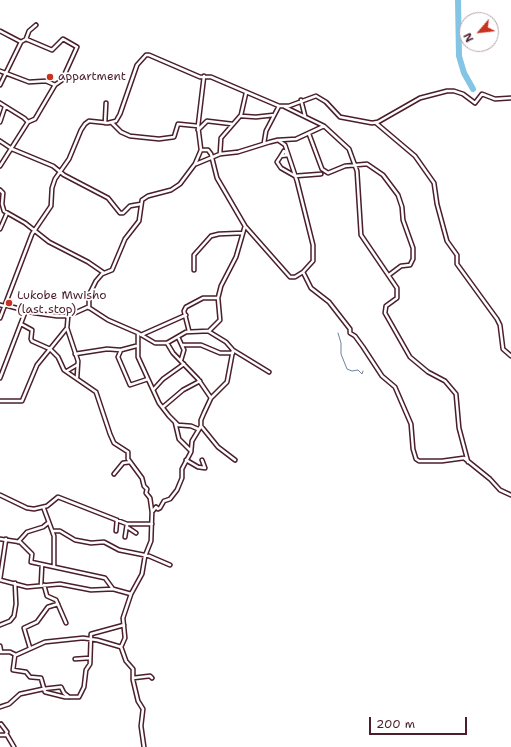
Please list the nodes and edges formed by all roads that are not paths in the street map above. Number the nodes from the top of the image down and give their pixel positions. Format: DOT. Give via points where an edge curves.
graph roads {
  1 [pos="36,25"];
  2 [pos="0,31"];
  3 [pos="26,39"];
  4 [pos="21,42"];
  5 [pos="0,71"];
  6 [pos="5,74"];
  7 [pos="204,76"];
  8 [pos="0,85"];
  9 [pos="55,85"];
  10 [pos="246,93"];
  11 [pos="511,98"];
  12 [pos="301,100"];
  13 [pos="0,103"];
  14 [pos="106,103"];
  15 [pos="279,106"];
  16 [pos="5,107"];
  17 [pos="285,107"];
  18 [pos="274,115"];
  19 [pos="240,117"];
  20 [pos="306,117"];
  21 [pos="0,122"];
  22 [pos="28,122"];
  23 [pos="105,123"];
  24 [pos="112,123"];
  25 [pos="376,123"];
  26 [pos="232,124"];
  27 [pos="198,126"];
  28 [pos="324,126"];
  29 [pos="198,130"];
  30 [pos="309,134"];
  31 [pos="278,140"];
  32 [pos="0,141"];
  33 [pos="264,144"];
  34 [pos="12,149"];
  35 [pos="201,150"];
  36 [pos="220,154"];
  37 [pos="281,156"];
  38 [pos="213,157"];
  39 [pos="195,164"];
  40 [pos="356,164"];
  41 [pos="0,166"];
  42 [pos="58,172"];
  43 [pos="322,174"];
  44 [pos="295,176"];
  45 [pos="0,190"];
  46 [pos="141,204"];
  47 [pos="7,213"];
  48 [pos="245,226"];
  49 [pos="0,229"];
  50 [pos="34,230"];
  51 [pos="243,232"];
  52 [pos="194,270"];
  53 [pos="303,272"];
  54 [pos="104,273"];
  55 [pos="389,275"];
  56 [pos="218,298"];
  57 [pos="0,305"];
  58 [pos="4,306"];
  59 [pos="89,308"];
  60 [pos="26,310"];
  61 [pos="186,315"];
  62 [pos="68,316"];
  63 [pos="0,318"];
  64 [pos="21,324"];
  65 [pos="67,328"];
  66 [pos="189,331"];
  67 [pos="209,331"];
  68 [pos="138,333"];
  69 [pos="141,335"];
  70 [pos="178,337"];
  71 [pos="167,343"];
  72 [pos="182,345"];
  73 [pos="136,346"];
  74 [pos="50,349"];
  75 [pos="116,350"];
  76 [pos="121,350"];
  77 [pos="233,352"];
  78 [pos="75,354"];
  79 [pos="118,354"];
  80 [pos="511,356"];
  81 [pos="181,361"];
  82 [pos="184,364"];
  83 [pos="78,365"];
  84 [pos="67,372"];
  85 [pos="269,372"];
  86 [pos="0,378"];
  87 [pos="76,378"];
  88 [pos="148,379"];
  89 [pos="200,381"];
  90 [pos="153,391"];
  91 [pos="211,398"];
  92 [pos="0,401"];
  93 [pos="163,407"];
  94 [pos="175,421"];
  95 [pos="201,426"];
  96 [pos="198,430"];
  97 [pos="191,452"];
  98 [pos="186,460"];
  99 [pos="202,460"];
  100 [pos="235,460"];
  101 [pos="130,462"];
  102 [pos="468,462"];
  103 [pos="114,474"];
  104 [pos="0,495"];
  105 [pos="511,496"];
  106 [pos="44,509"];
  107 [pos="152,512"];
  108 [pos="117,520"];
  109 [pos="48,523"];
  110 [pos="152,524"];
  111 [pos="127,525"];
  112 [pos="53,531"];
  113 [pos="116,531"];
  114 [pos="136,533"];
  115 [pos="125,536"];
  116 [pos="0,539"];
  117 [pos="6,539"];
  118 [pos="18,542"];
  119 [pos="145,556"];
  120 [pos="42,565"];
  121 [pos="170,565"];
  122 [pos="54,566"];
  123 [pos="0,580"];
  124 [pos="15,583"];
  125 [pos="42,585"];
  126 [pos="113,589"];
  127 [pos="131,594"];
  128 [pos="58,604"];
  129 [pos="66,623"];
  130 [pos="0,625"];
  131 [pos="124,625"];
  132 [pos="90,638"];
  133 [pos="0,646"];
  134 [pos="121,647"];
  135 [pos="30,648"];
  136 [pos="0,652"];
  137 [pos="15,655"];
  138 [pos="90,658"];
  139 [pos="75,659"];
  140 [pos="133,678"];
  141 [pos="152,678"];
  142 [pos="43,689"];
  143 [pos="70,697"];
  144 [pos="0,707"];
  145 [pos="1,724"];
  146 [pos="6,734"];
  147 [pos="0,735"];
  148 [pos="14,747"];
  149 [pos="144,747"];
  1 -- 3 [label="street"];
  2 -- 4 [label="street"];
  3 -- 4 [label="street"];
  3 -- 9 [label="street" via="52,50 63,39 77,47 64,76"];
  4 -- 6 [label="street"];
  5 -- 6 [label="street"];
  6 -- 8 [label="street"];
  6 -- 9 [label="street" via="29,82 46,81"];
  7 -- 10 [label="street"];
  7 -- 24 [label="street" via="200,77 149,55 145,56 136,67 120,114"];
  7 -- 27 [label="street"];
  9 -- 22 [label="street" via="35,119"];
  10 -- 15 [label="street"];
  10 -- 19 [label="street"];
  11 -- 25 [label="street" via="496,99 482,94 474,103 454,91 445,91 420,98"];
  12 -- 17 [label="street"];
  12 -- 20 [label="street"];
  12 -- 25 [label="street" via="316,96 326,102 340,117"];
  13 -- 16 [label="street"];
  14 -- 23 [label="street"];
  15 -- 17 [label="street"];
  15 -- 18 [label="street"];
  16 -- 21 [label="street"];
  16 -- 22 [label="street"];
  17 -- 20 [label="street"];
  18 -- 19 [label="street"];
  18 -- 33 [label="street" via="266,131"];
  19 -- 26 [label="street"];
  20 -- 28 [label="street"];
  22 -- 34 [label="street"];
  23 -- 24 [label="street"];
  23 -- 42 [label="street" via="95,120 85,124 69,159"];
  24 -- 27 [label="street" via="130,136 159,139 174,137 178,124"];
  25 -- 80 [label="street" via="415,156 434,183 437,207 447,241 457,255 457,264 497,319 503,349"];
  26 -- 29 [label="street" via="207,121"];
  26 -- 36 [label="street" via="221,138"];
  27 -- 29 [label="street"];
  28 -- 30 [label="street"];
  28 -- 40 [label="street" via="349,149"];
  29 -- 35 [label="street"];
  30 -- 31 [label="street" via="292,140"];
  30 -- 40 [label="street" via="322,169 328,173"];
  31 -- 33 [label="street"];
  31 -- 44 [label="street" via="286,148"];
  32 -- 34 [label="street"];
  33 -- 36 [label="street" via="238,152"];
  34 -- 41 [label="street"];
  34 -- 42 [label="street" via="53,166"];
  35 -- 38 [label="street" via="208,150"];
  35 -- 39 [label="street"];
  36 -- 38 [label="street"];
  37 -- 44 [label="street" via="277,162 280,168"];
  38 -- 39 [label="street"];
  38 -- 48 [label="street" via="217,178"];
  39 -- 46 [label="street" via="180,184 171,190 148,196"];
  40 -- 55 [label="street" via="361,235"];
  40 -- 55 [label="street" via="367,164 381,172 398,195 402,207 403,220 413,250 412,260 410,265 401,266"];
  42 -- 46 [label="street" via="108,198 122,214 130,206"];
  42 -- 50 [label="street" via="52,188 51,206"];
  43 -- 44 [label="street"];
  44 -- 53 [label="street" via="314,249 313,261"];
  45 -- 47 [label="street" via="3,194 3,208"];
  46 -- 54 [label="street" via="138,223 125,239 112,270"];
  47 -- 49 [label="street"];
  47 -- 50 [label="street"];
  48 -- 51 [label="street"];
  48 -- 53 [label="street" via="290,277"];
  50 -- 54 [label="street" via="49,242"];
  50 -- 58 [label="street"];
  51 -- 52 [label="street" via="211,236 194,254"];
  51 -- 56 [label="street" via="236,257 221,286"];
  53 -- 102 [label="street" via="311,288 329,302 382,376 396,389 411,424 416,459 448,461 461,457"];
  54 -- 59 [label="street" via="96,280 89,295"];
  55 -- 102 [label="street" via="397,288 397,298 386,306 385,313 410,357 428,372 445,381 456,394 459,428"];
  56 -- 61 [label="street" via="206,297 196,301 186,307"];
  56 -- 67 [label="street" via="220,320"];
  57 -- 58 [label="street"];
  58 -- 60 [label="street"];
  58 -- 63 [label="street"];
  59 -- 62 [label="street"];
  59 -- 68 [label="street" via="108,320"];
  60 -- 62 [label="street" via="46,315"];
  60 -- 64 [label="street"];
  61 -- 66 [label="street"];
  61 -- 69 [label="street"];
  62 -- 65 [label="street"];
  64 -- 74 [label="street" via="32,330 32,342"];
  64 -- 86 [label="street"];
  65 -- 74 [label="street"];
  65 -- 78 [label="street"];
  66 -- 67 [label="street"];
  66 -- 70 [label="street"];
  67 -- 77 [label="street" via="226,342"];
  68 -- 69 [label="street"];
  68 -- 73 [label="street"];
  69 -- 71 [label="street" via="155,343"];
  70 -- 71 [label="street"];
  70 -- 72 [label="street"];
  71 -- 81 [label="street"];
  72 -- 77 [label="street" via="202,345 220,354"];
  72 -- 81 [label="street" via="184,350"];
  73 -- 76 [label="street"];
  73 -- 88 [label="street"];
  74 -- 84 [label="street"];
  74 -- 92 [label="street" via="35,368 22,401"];
  75 -- 76 [label="street"];
  75 -- 78 [label="street"];
  75 -- 79 [label="street"];
  76 -- 79 [label="street"];
  77 -- 85 [label="street"];
  77 -- 91 [label="street" via="227,382"];
  78 -- 83 [label="street"];
  79 -- 88 [label="street" via="122,370 130,385"];
  81 -- 82 [label="street"];
  82 -- 89 [label="street"];
  82 -- 90 [label="street" via="163,379"];
  83 -- 84 [label="street"];
  83 -- 87 [label="street"];
  84 -- 87 [label="street"];
  87 -- 101 [label="street" via="94,389 98,395 114,443 128,452"];
  88 -- 90 [label="street"];
  89 -- 91 [label="street"];
  89 -- 93 [label="street" via="183,390"];
  90 -- 93 [label="street"];
  91 -- 95 [label="street" via="201,420"];
  93 -- 94 [label="street"];
  94 -- 96 [label="street" via="178,425 191,426"];
  94 -- 97 [label="street" via="179,439"];
  95 -- 96 [label="street"];
  95 -- 100 [label="street" via="218,447"];
  96 -- 97 [label="street" via="192,441"];
  97 -- 98 [label="street"];
  98 -- 99 [label="street" via="205,468"];
  98 -- 107 [label="street" via="177,490 160,508 156,507"];
  101 -- 103 [label="street" via="123,463"];
  101 -- 107 [label="street" via="147,489"];
  102 -- 105 [label="street" via="500,490"];
  104 -- 108 [label="street" via="34,509 47,506 58,497"];
  106 -- 109 [label="street"];
  107 -- 110 [label="street"];
  108 -- 111 [label="street"];
  108 -- 113 [label="street"];
  109 -- 112 [label="street"];
  109 -- 118 [label="street" via="26,532"];
  110 -- 111 [label="street"];
  110 -- 119 [label="street" via="152,539"];
  111 -- 114 [label="street"];
  111 -- 115 [label="street"];
  112 -- 119 [label="street" via="60,531 75,540 101,542 119,550"];
  112 -- 122 [label="street"];
  116 -- 117 [label="street"];
  117 -- 118 [label="street"];
  117 -- 123 [label="street"];
  118 -- 120 [label="street" via="32,554 31,562"];
  119 -- 121 [label="street"];
  119 -- 127 [label="street" via="142,574"];
  120 -- 122 [label="street"];
  120 -- 125 [label="street"];
  122 -- 126 [label="street" via="105,578"];
  123 -- 124 [label="street"];
  124 -- 125 [label="street" via="27,587"];
  124 -- 130 [label="street" via="14,616 10,621"];
  125 -- 126 [label="street" via="60,584 92,590"];
  125 -- 128 [label="street" via="47,596 56,599"];
  126 -- 127 [label="street"];
  127 -- 131 [label="street" via="123,618"];
  128 -- 129 [label="street"];
  128 -- 135 [label="street" via="48,606 37,623 24,628"];
  131 -- 132 [label="street" via="94,632"];
  131 -- 134 [label="street" via="125,638"];
  132 -- 134 [label="street"];
  132 -- 135 [label="street" via="48,642"];
  132 -- 138 [label="street"];
  133 -- 136 [label="street"];
  134 -- 140 [label="street" via="126,661 133,668"];
  135 -- 137 [label="street"];
  136 -- 137 [label="street"];
  137 -- 142 [label="street" via="13,669 26,672 30,677 41,678"];
  138 -- 139 [label="street"];
  138 -- 143 [label="street" via="84,676 83,691 79,697"];
  140 -- 141 [label="street"];
  140 -- 149 [label="street" via="138,701 143,709 141,726"];
  142 -- 143 [label="street" via="46,692"];
  142 -- 143 [label="street" via="62,687 64,693"];
  142 -- 144 [label="street" via="20,694 9,704"];
  145 -- 146 [label="street"];
  146 -- 147 [label="street"];
  146 -- 148 [label="street"];
}
